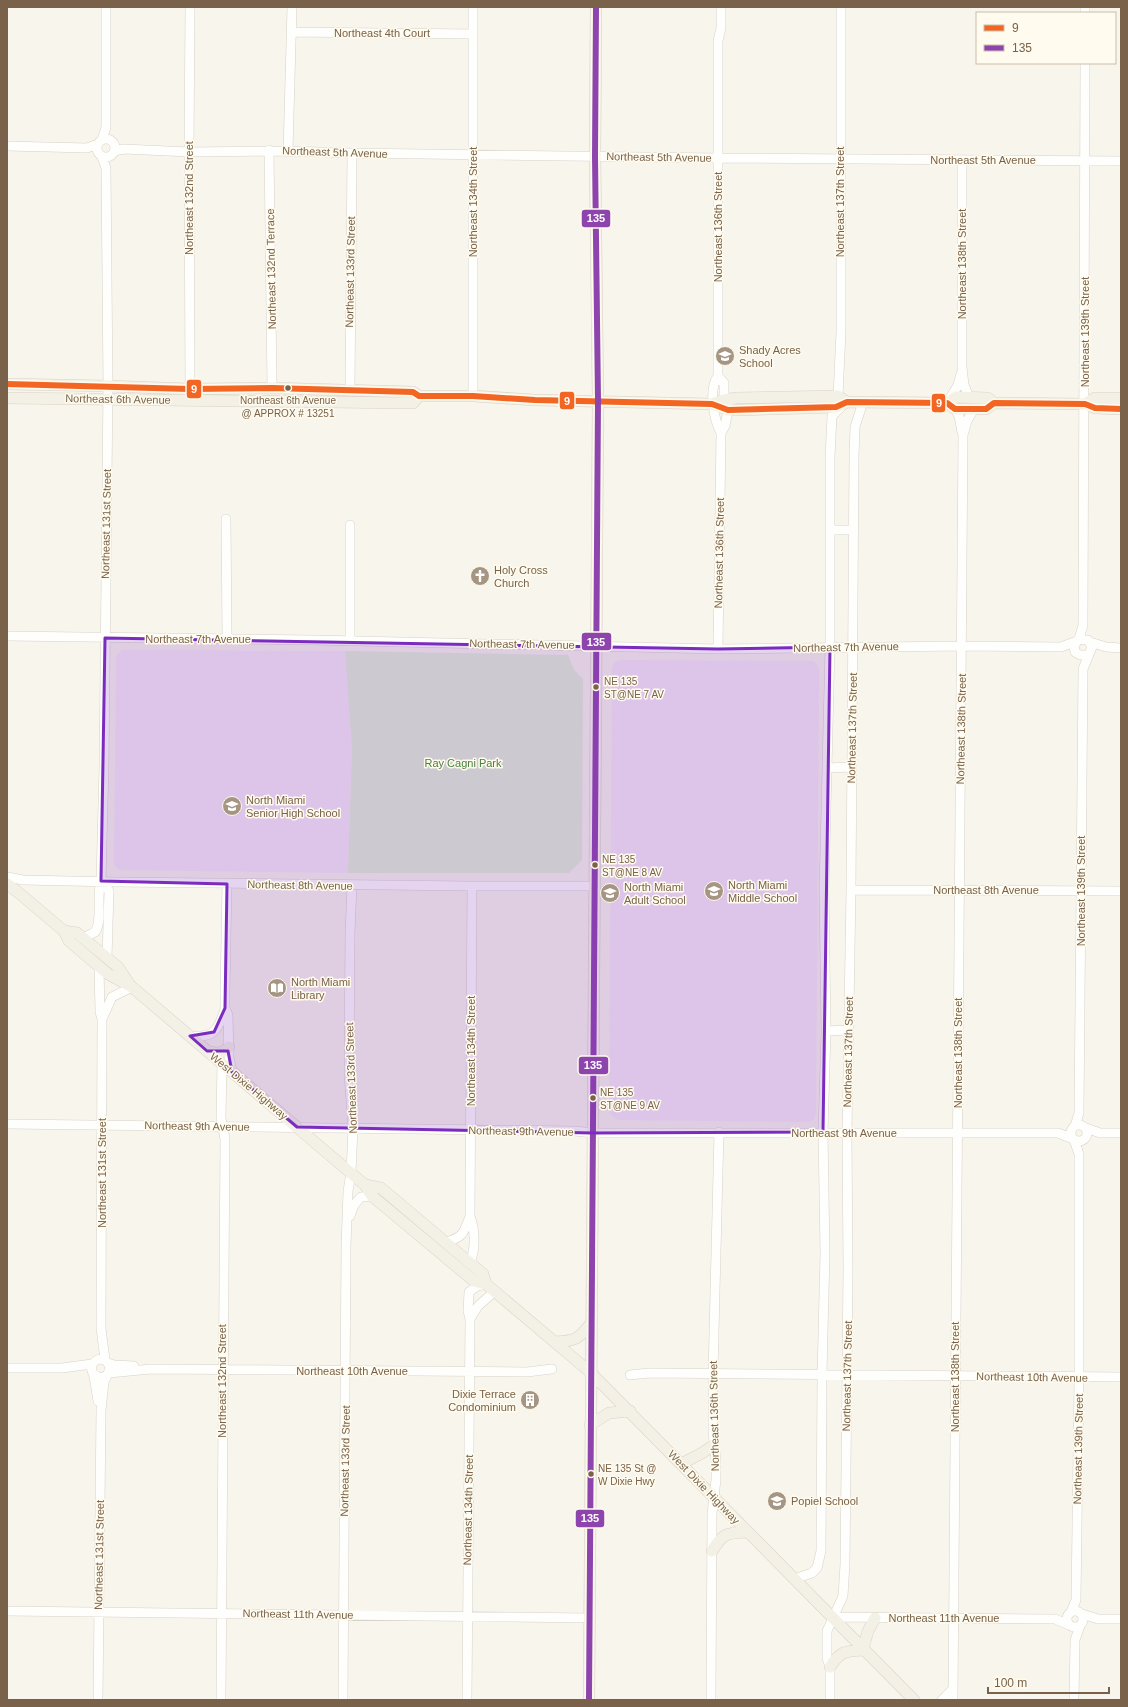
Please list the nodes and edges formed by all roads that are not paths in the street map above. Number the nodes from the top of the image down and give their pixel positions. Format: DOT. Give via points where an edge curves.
graph roads {
  1 [pos="106,7"];
  2 [pos="190,7"];
  3 [pos="292,7"];
  4 [pos="473,7"];
  5 [pos="596,7"];
  6 [pos="721,7"];
  7 [pos="841,7"];
  8 [pos="292,32"];
  9 [pos="473,34"];
  10 [pos="1085,64"];
  11 [pos="7,146"];
  12 [pos="106,148"];
  13 [pos="269,150"];
  14 [pos="288,151"];
  15 [pos="189,152"];
  16 [pos="352,153"];
  17 [pos="474,155"];
  18 [pos="596,156"];
  19 [pos="718,158"];
  20 [pos="840,158"];
  21 [pos="962,161"];
  22 [pos="1084,161"];
  23 [pos="1121,161"];
  24 [pos="962,367"];
  25 [pos="718,376"];
  26 [pos="7,384"];
  27 [pos="108,386"];
  28 [pos="272,388"];
  29 [pos="190,389"];
  30 [pos="350,390"];
  31 [pos="419,396"];
  32 [pos="473,396"];
  33 [pos="969,397"];
  34 [pos="7,398"];
  35 [pos="108,398"];
  36 [pos="1121,398"];
  37 [pos="842,399"];
  38 [pos="598,401"];
  39 [pos="329,402"];
  40 [pos="863,402"];
  41 [pos="994,403"];
  42 [pos="712,404"];
  43 [pos="1085,404"];
  44 [pos="726,405"];
  45 [pos="951,406"];
  46 [pos="974,409"];
  47 [pos="1121,409"];
  48 [pos="721,434"];
  49 [pos="963,435"];
  50 [pos="226,518"];
  51 [pos="350,525"];
  52 [pos="830,530"];
  53 [pos="854,530"];
  54 [pos="7,636"];
  55 [pos="105,638"];
  56 [pos="227,638"];
  57 [pos="350,640"];
  58 [pos="1084,640"];
  59 [pos="596,646"];
  60 [pos="962,646"];
  61 [pos="830,647"];
  62 [pos="854,647"];
  63 [pos="1061,647"];
  64 [pos="1106,647"];
  65 [pos="1121,648"];
  66 [pos="718,649"];
  67 [pos="1084,654"];
  68 [pos="827,768"];
  69 [pos="852,768"];
  70 [pos="7,877"];
  71 [pos="101,881"];
  72 [pos="7,884"];
  73 [pos="227,884"];
  74 [pos="352,885"];
  75 [pos="472,886"];
  76 [pos="594,886"];
  77 [pos="851,890"];
  78 [pos="959,890"];
  79 [pos="1081,890"];
  80 [pos="1121,891"];
  81 [pos="64,931"];
  82 [pos="83,938"];
  83 [pos="107,958"];
  84 [pos="99,966"];
  85 [pos="132,987"];
  86 [pos="225,1008"];
  87 [pos="102,1019"];
  88 [pos="848,1030"];
  89 [pos="826,1031"];
  90 [pos="190,1036"];
  91 [pos="229,1046"];
  92 [pos="207,1051"];
  93 [pos="222,1063"];
  94 [pos="232,1072"];
  95 [pos="1079,1112"];
  96 [pos="7,1124"];
  97 [pos="102,1124"];
  98 [pos="222,1126"];
  99 [pos="1074,1126"];
  100 [pos="297,1127"];
  101 [pos="353,1128"];
  102 [pos="1086,1128"];
  103 [pos="471,1130"];
  104 [pos="718,1132"];
  105 [pos="823,1132"];
  106 [pos="847,1132"];
  107 [pos="593,1133"];
  108 [pos="958,1133"];
  109 [pos="1058,1133"];
  110 [pos="1100,1133"];
  111 [pos="1121,1133"];
  112 [pos="1073,1139"];
  113 [pos="1084,1140"];
  114 [pos="1079,1154"];
  115 [pos="351,1173"];
  116 [pos="365,1185"];
  117 [pos="372,1196"];
  118 [pos="470,1216"];
  119 [pos="347,1223"];
  120 [pos="446,1242"];
  121 [pos="470,1263"];
  122 [pos="486,1284"];
  123 [pos="495,1291"];
  124 [pos="470,1319"];
  125 [pos="592,1322"];
  126 [pos="101,1328"];
  127 [pos="555,1342"];
  128 [pos="107,1361"];
  129 [pos="7,1368"];
  130 [pos="94,1368"];
  131 [pos="151,1369"];
  132 [pos="552,1369"];
  133 [pos="222,1370"];
  134 [pos="346,1372"];
  135 [pos="469,1372"];
  136 [pos="590,1372"];
  137 [pos="713,1373"];
  138 [pos="822,1374"];
  139 [pos="108,1375"];
  140 [pos="630,1375"];
  141 [pos="847,1375"];
  142 [pos="955,1376"];
  143 [pos="1121,1377"];
  144 [pos="1079,1378"];
  145 [pos="100,1410"];
  146 [pos="630,1411"];
  147 [pos="590,1425"];
  148 [pos="714,1445"];
  149 [pos="681,1464"];
  150 [pos="714,1497"];
  151 [pos="748,1532"];
  152 [pos="712,1551"];
  153 [pos="794,1579"];
  154 [pos="1076,1600"];
  155 [pos="7,1611"];
  156 [pos="98,1612"];
  157 [pos="1070,1612"];
  158 [pos="221,1613"];
  159 [pos="1082,1614"];
  160 [pos="343,1615"];
  161 [pos="467,1616"];
  162 [pos="833,1617"];
  163 [pos="589,1618"];
  164 [pos="875,1618"];
  165 [pos="954,1618"];
  166 [pos="1055,1619"];
  167 [pos="1098,1619"];
  168 [pos="1121,1619"];
  169 [pos="1069,1625"];
  170 [pos="1081,1625"];
  171 [pos="1075,1640"];
  172 [pos="864,1649"];
  173 [pos="830,1667"];
  174 [pos="953,1690"];
  175 [pos="98,1700"];
  176 [pos="221,1700"];
  177 [pos="343,1700"];
  178 [pos="467,1700"];
  179 [pos="588,1700"];
  180 [pos="711,1700"];
  181 [pos="830,1700"];
  182 [pos="914,1700"];
  183 [pos="942,1700"];
  184 [pos="953,1700"];
  185 [pos="1074,1700"];
  1 -- 12 [label="street, Northeast 131st Street"];
  2 -- 15 [label="street, Northeast 132nd Street"];
  3 -- 8 [label="street"];
  4 -- 9 [label="street, Northeast 134th Street"];
  5 -- 18 [label="main road"];
  6 -- 19 [label="street, Northeast 136th Street" via="718,41"];
  7 -- 20 [label="street, Northeast 137th Street"];
  8 -- 9 [label="street, Northeast 4th Court"];
  8 -- 14 [label="street"];
  9 -- 17 [label="street, Northeast 134th Street"];
  10 -- 22 [label="street, Northeast 139th Street"];
  11 -- 12 [label="street, Northeast 5th Avenue"];
  12 -- 15 [label="street, Northeast 5th Avenue"];
  12 -- 27 [label="street, Northeast 131st Street"];
  13 -- 14 [label="street, Northeast 5th Avenue"];
  13 -- 15 [label="street, Northeast 5th Avenue"];
  13 -- 28 [label="street, Northeast 132nd Terrace"];
  14 -- 16 [label="street, Northeast 5th Avenue"];
  15 -- 29 [label="street, Northeast 132nd Street"];
  16 -- 17 [label="street, Northeast 5th Avenue"];
  16 -- 30 [label="street, Northeast 133rd Street"];
  17 -- 18 [label="street, Northeast 5th Avenue"];
  17 -- 32 [label="street, Northeast 134th Street"];
  18 -- 19 [label="street, Northeast 5th Avenue"];
  18 -- 38 [label="main road"];
  19 -- 20 [label="street, Northeast 5th Avenue"];
  19 -- 25 [label="street, Northeast 136th Street"];
  20 -- 21 [label="street, Northeast 5th Avenue"];
  20 -- 37 [label="street, Northeast 137th Street"];
  21 -- 22 [label="street, Northeast 5th Avenue"];
  21 -- 24 [label="street, Northeast 138th Street"];
  22 -- 23 [label="street, Northeast 5th Avenue"];
  22 -- 43 [label="street, Northeast 139th Street"];
  24 -- 33 [label="street, Northeast 138th Street" via="964,385"];
  24 -- 45 [label="street, Northeast 138th Street"];
  25 -- 42 [label="street, Northeast 136th Street" via="715,380"];
  25 -- 44 [label="street, Northeast 136th Street" via="724,383"];
  26 -- 27 [label="main road, Northeast 6th Avenue"];
  27 -- 29 [label="main road, Northeast 6th Avenue"];
  27 -- 35 [label="street, Northeast 131st Street"];
  28 -- 29 [label="main road, Northeast 6th Avenue"];
  28 -- 30 [label="main road, Northeast 6th Avenue"];
  30 -- 31 [label="main road, Northeast 6th Avenue" via="413,392"];
  30 -- 39 [label="main road"];
  31 -- 32 [label="main road, Northeast 6th Avenue"];
  31 -- 39 [label="main road, Northeast 6th Avenue" via="412,403"];
  32 -- 38 [label="main road, Northeast 6th Avenue"];
  33 -- 41 [label="main road, Northeast 6th Avenue" via="988,398"];
  33 -- 45 [label="main road, Northeast 6th Avenue" via="956,397"];
  34 -- 35 [label="main road, Northeast 6th Avenue"];
  35 -- 39 [label="main road, Northeast 6th Avenue"];
  35 -- 55 [label="street, Northeast 131st Street"];
  36 -- 43 [label="main road, Northeast 6th Avenue" via="1095,398"];
  37 -- 40 [label="main road, Northeast 6th Avenue"];
  37 -- 44 [label="main road, Northeast 6th Avenue" via="836,407"];
  37 -- 52 [label="street, Northeast 137th Street" via="832,416"];
  38 -- 42 [label="main road, Northeast 6th Avenue"];
  38 -- 59 [label="main road"];
  40 -- 45 [label="main road, Northeast 6th Avenue"];
  40 -- 53 [label="street, Northeast 137th Street" via="855,427"];
  41 -- 43 [label="main road, Northeast 6th Avenue"];
  41 -- 46 [label="main road, Northeast 6th Avenue" via="986,409"];
  42 -- 44 [label="main road, Northeast 6th Avenue"];
  42 -- 48 [label="street, Northeast 136th Street"];
  43 -- 47 [label="main road, Northeast 6th Avenue" via="1094,408"];
  43 -- 58 [label="street, Northeast 139th Street"];
  44 -- 48 [label="street, Northeast 136th Street" via="725,426"];
  45 -- 46 [label="main road, Northeast 6th Avenue"];
  45 -- 49 [label="street" via="959,416"];
  46 -- 49 [label="street, Northeast 138th Street"];
  48 -- 66 [label="street, Northeast 136th Street"];
  49 -- 60 [label="street, Northeast 138th Street"];
  50 -- 56 [label="street"];
  51 -- 57 [label="street"];
  52 -- 53 [label="street"];
  52 -- 61 [label="street, Northeast 137th Street"];
  53 -- 62 [label="street, Northeast 137th Street"];
  54 -- 55 [label="street, Northeast 7th Avenue"];
  55 -- 56 [label="street, Northeast 7th Avenue"];
  55 -- 71 [label="street, Northeast 131st Street"];
  56 -- 57 [label="street, Northeast 7th Avenue"];
  57 -- 59 [label="street, Northeast 7th Avenue"];
  58 -- 63 [label="street, Northeast 7th Avenue"];
  58 -- 64 [label="street"];
  58 -- 67 [label="street" via="1092,647"];
  58 -- 67 [label="street" via="1074,646"];
  59 -- 66 [label="street, Northeast 7th Avenue"];
  59 -- 76 [label="main road"];
  60 -- 62 [label="street, Northeast 7th Avenue"];
  60 -- 63 [label="street, Northeast 7th Avenue"];
  60 -- 78 [label="street, Northeast 138th Street"];
  61 -- 62 [label="street, Northeast 7th Avenue"];
  61 -- 66 [label="street, Northeast 7th Avenue"];
  61 -- 68 [label="street, Northeast 137th Street"];
  62 -- 69 [label="street, Northeast 137th Street"];
  63 -- 67 [label="street, Northeast 7th Avenue"];
  64 -- 65 [label="street"];
  64 -- 67 [label="street"];
  67 -- 79 [label="street, Northeast 139th Street"];
  68 -- 69 [label="street"];
  68 -- 89 [label="street, Northeast 137th Street" via="824,889"];
  69 -- 77 [label="street, Northeast 137th Street"];
  70 -- 71 [label="street, Northeast 8th Avenue" via="23,880"];
  71 -- 73 [label="street, Northeast 8th Avenue"];
  71 -- 82 [label="street, Northeast 131st Street" via="98,890 97,928 95,932"];
  71 -- 83 [label="street, Northeast 131st Street" via="109,891"];
  72 -- 81 [label="main road, West Dixie Highway"];
  73 -- 74 [label="street, Northeast 8th Avenue"];
  73 -- 86 [label="street"];
  74 -- 75 [label="street, Northeast 8th Avenue"];
  74 -- 101 [label="street, Northeast 133rd Street" via="349,1074"];
  75 -- 76 [label="street, Northeast 8th Avenue"];
  75 -- 103 [label="street, Northeast 134th Street"];
  76 -- 107 [label="main road"];
  77 -- 78 [label="street, Northeast 8th Avenue"];
  77 -- 88 [label="street, Northeast 137th Street"];
  78 -- 79 [label="street, Northeast 8th Avenue"];
  78 -- 108 [label="street, Northeast 138th Street"];
  79 -- 80 [label="street, Northeast 8th Avenue"];
  79 -- 95 [label="street, Northeast 139th Street"];
  81 -- 82 [label="main road, West Dixie Highway" via="77,933"];
  81 -- 84 [label="main road, West Dixie Highway" via="68,941"];
  82 -- 83 [label="main road, West Dixie Highway"];
  83 -- 85 [label="main road, West Dixie Highway" via="118,967"];
  84 -- 85 [label="main road, West Dixie Highway"];
  84 -- 87 [label="street, Northeast 131st Street"];
  85 -- 87 [label="street, Northeast 131st Street" via="112,997"];
  85 -- 90 [label="main road, West Dixie Highway"];
  86 -- 90 [label="street" via="221,1023 214,1032 205,1036"];
  86 -- 91 [label="street" via="228,1014"];
  87 -- 97 [label="street, Northeast 131st Street"];
  88 -- 89 [label="street"];
  88 -- 106 [label="street, Northeast 137th Street"];
  89 -- 105 [label="street, Northeast 137th Street"];
  90 -- 92 [label="main road, West Dixie Highway"];
  91 -- 92 [label="main road" via="223,1052"];
  91 -- 94 [label="street"];
  92 -- 93 [label="main road, West Dixie Highway"];
  93 -- 94 [label="main road, West Dixie Highway"];
  93 -- 98 [label="street, Northeast 132nd Street"];
  94 -- 100 [label="main road, West Dixie Highway"];
  95 -- 99 [label="street, Northeast 139th Street"];
  95 -- 102 [label="street, Northeast 139th Street"];
  96 -- 97 [label="street, Northeast 9th Avenue"];
  97 -- 98 [label="street, Northeast 9th Avenue"];
  97 -- 126 [label="street, Northeast 131st Street"];
  98 -- 100 [label="street, Northeast 9th Avenue"];
  98 -- 133 [label="street, Northeast 132nd Street" via="225,1139"];
  99 -- 102 [label="street"];
  99 -- 109 [label="street, Northeast 9th Avenue"];
  99 -- 112 [label="street" via="1070,1134"];
  100 -- 101 [label="street, Northeast 9th Avenue"];
  100 -- 115 [label="main road, West Dixie Highway"];
  101 -- 103 [label="street, Northeast 9th Avenue"];
  101 -- 115 [label="street, Northeast 133rd Street"];
  102 -- 110 [label="street"];
  102 -- 113 [label="street"];
  103 -- 107 [label="street, Northeast 9th Avenue"];
  103 -- 118 [label="street, Northeast 134th Street"];
  104 -- 105 [label="street, Northeast 9th Avenue"];
  104 -- 107 [label="street, Northeast 9th Avenue"];
  104 -- 137 [label="street, Northeast 136th Street"];
  105 -- 106 [label="street, Northeast 9th Avenue"];
  105 -- 138 [label="street, Northeast 137th Street" via="825,1254"];
  106 -- 108 [label="street, Northeast 9th Avenue"];
  106 -- 141 [label="street, Northeast 137th Street"];
  107 -- 125 [label="main road"];
  108 -- 109 [label="street, Northeast 9th Avenue"];
  108 -- 142 [label="street, Northeast 138th Street"];
  109 -- 112 [label="street, Northeast 9th Avenue"];
  110 -- 111 [label="street"];
  110 -- 113 [label="street"];
  112 -- 113 [label="street" via="1077,1142"];
  112 -- 114 [label="street, Northeast 139th Street"];
  113 -- 114 [label="street, Northeast 139th Street"];
  114 -- 144 [label="street, Northeast 139th Street"];
  115 -- 116 [label="main road, West Dixie Highway"];
  115 -- 119 [label="street, Northeast 133rd Street"];
  116 -- 117 [label="main road, West Dixie Highway"];
  116 -- 120 [label="main road, West Dixie Highway" via="381,1188"];
  117 -- 119 [label="street, Northeast 133rd Street" via="361,1197 354,1205"];
  117 -- 122 [label="main road, West Dixie Highway" via="474,1281"];
  118 -- 120 [label="street, Northeast 134th Street" via="460,1236"];
  118 -- 121 [label="street, Northeast 134th Street" via="474,1248"];
  119 -- 134 [label="street, Northeast 133rd Street"];
  120 -- 121 [label="main road, West Dixie Highway"];
  121 -- 122 [label="main road, West Dixie Highway" via="483,1274"];
  122 -- 123 [label="main road, West Dixie Highway"];
  122 -- 124 [label="street, Northeast 134th Street" via="477,1286 469,1292"];
  123 -- 124 [label="street" via="478,1306"];
  123 -- 127 [label="main road, West Dixie Highway"];
  124 -- 135 [label="street, Northeast 134th Street"];
  125 -- 127 [label="main road" via="577,1339"];
  125 -- 136 [label="main road"];
  126 -- 128 [label="street, Northeast 131st Street"];
  126 -- 130 [label="street, Northeast 131st Street"];
  127 -- 136 [label="main road, West Dixie Highway"];
  128 -- 130 [label="street" via="99,1359"];
  128 -- 131 [label="street, Northeast 10th Avenue" via="114,1365"];
  128 -- 139 [label="street" via="110,1369"];
  129 -- 130 [label="street"];
  130 -- 139 [label="street" via="100,1378"];
  130 -- 145 [label="street, Northeast 131st Street"];
  131 -- 133 [label="street, Northeast 10th Avenue"];
  131 -- 139 [label="street, Northeast 10th Avenue"];
  132 -- 135 [label="street, Northeast 10th Avenue" via="534,1372"];
  133 -- 134 [label="street, Northeast 10th Avenue"];
  133 -- 158 [label="street, Northeast 132nd Street"];
  134 -- 135 [label="street, Northeast 10th Avenue"];
  134 -- 160 [label="street, Northeast 133rd Street"];
  135 -- 161 [label="street, Northeast 134th Street"];
  136 -- 146 [label="main road, West Dixie Highway"];
  136 -- 147 [label="main road"];
  137 -- 138 [label="street, Northeast 10th Avenue"];
  137 -- 140 [label="street, Northeast 10th Avenue"];
  137 -- 148 [label="street, Northeast 136th Street"];
  138 -- 141 [label="street, Northeast 10th Avenue"];
  138 -- 153 [label="street, Northeast 137th Street" via="820,1562 815,1570"];
  139 -- 145 [label="street, Northeast 131st Street"];
  141 -- 142 [label="street, Northeast 10th Avenue"];
  141 -- 162 [label="street, Northeast 137th Street" via="844,1579 843,1596"];
  142 -- 144 [label="street, Northeast 10th Avenue"];
  142 -- 165 [label="street, Northeast 138th Street"];
  143 -- 144 [label="street, Northeast 10th Avenue"];
  144 -- 154 [label="street, Northeast 139th Street"];
  145 -- 156 [label="street, Northeast 131st Street"];
  146 -- 147 [label="main road" via="609,1413"];
  146 -- 149 [label="main road, West Dixie Highway"];
  147 -- 163 [label="main road"];
  148 -- 149 [label="main road"];
  148 -- 150 [label="street, Northeast 136th Street"];
  149 -- 150 [label="main road, West Dixie Highway"];
  150 -- 151 [label="main road, West Dixie Highway"];
  150 -- 152 [label="street, Northeast 136th Street"];
  151 -- 152 [label="main road" via="726,1534 720,1538"];
  151 -- 153 [label="main road, West Dixie Highway"];
  152 -- 180 [label="street, Northeast 136th Street"];
  153 -- 162 [label="main road, West Dixie Highway"];
  154 -- 157 [label="street, Northeast 139th Street"];
  154 -- 159 [label="street, Northeast 139th Street"];
  155 -- 156 [label="street, Northeast 11th Avenue"];
  156 -- 158 [label="street, Northeast 11th Avenue"];
  156 -- 175 [label="street, Northeast 131st Street"];
  157 -- 159 [label="street" via="1078,1611"];
  157 -- 166 [label="street, Northeast 11th Avenue"];
  157 -- 169 [label="street" via="1067,1620"];
  158 -- 160 [label="street, Northeast 11th Avenue"];
  158 -- 176 [label="street, Northeast 132nd Street"];
  159 -- 167 [label="street"];
  159 -- 170 [label="street" via="1084,1620"];
  160 -- 161 [label="street, Northeast 11th Avenue"];
  160 -- 177 [label="street, Northeast 133rd Street"];
  161 -- 163 [label="street, Northeast 11th Avenue"];
  161 -- 178 [label="street, Northeast 134th Street"];
  162 -- 164 [label="street, Northeast 11th Avenue"];
  162 -- 172 [label="main road, West Dixie Highway"];
  162 -- 173 [label="street, Northeast 137th Street" via="827,1631 827,1658"];
  163 -- 179 [label="main road"];
  164 -- 165 [label="street, Northeast 11th Avenue"];
  164 -- 172 [label="main road" via="868,1630"];
  165 -- 166 [label="street, Northeast 11th Avenue"];
  165 -- 174 [label="street, Northeast 138th Street"];
  166 -- 169 [label="street, Northeast 11th Avenue"];
  167 -- 168 [label="street"];
  167 -- 170 [label="street"];
  169 -- 170 [label="street" via="1076,1628"];
  169 -- 171 [label="street"];
  170 -- 171 [label="street"];
  171 -- 185 [label="street"];
  172 -- 173 [label="main road" via="846,1651 839,1655"];
  172 -- 182 [label="main road, West Dixie Highway"];
  173 -- 181 [label="street, Northeast 137th Street"];
  174 -- 183 [label="street"];
  174 -- 184 [label="street, Northeast 138th Street"];
}
